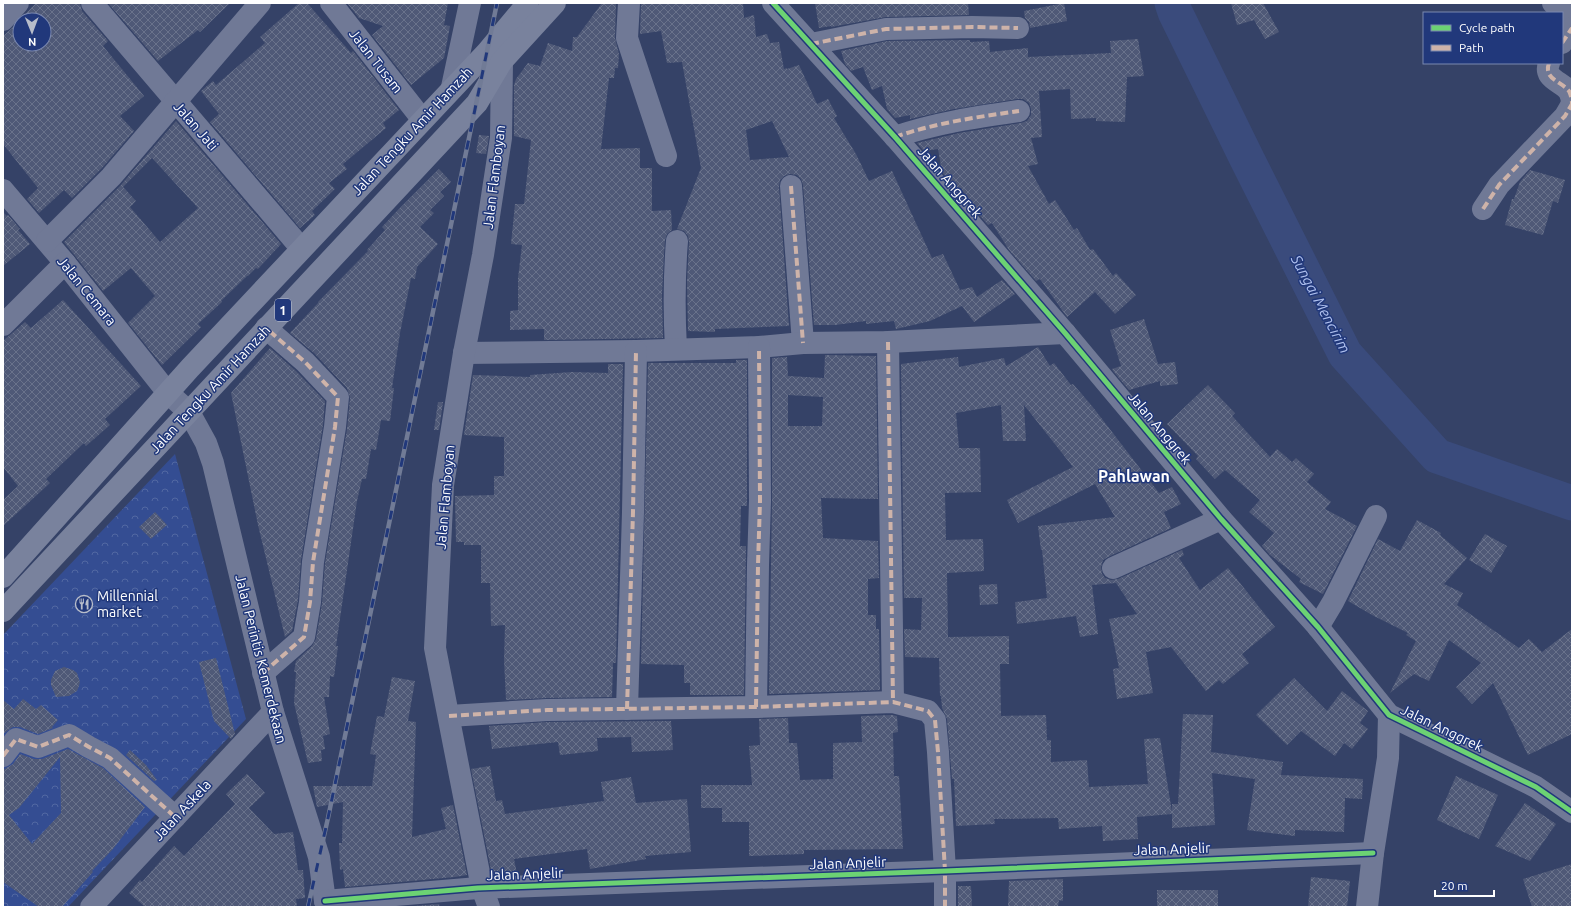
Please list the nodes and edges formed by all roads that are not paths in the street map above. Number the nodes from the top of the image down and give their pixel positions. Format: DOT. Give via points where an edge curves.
graph roads {
  1 [pos="18,3"];
  2 [pos="92,3"];
  3 [pos="260,3"];
  4 [pos="330,3"];
  5 [pos="470,3"];
  6 [pos="528,3"];
  7 [pos="555,3"];
  8 [pos="629,3"];
  9 [pos="773,3"];
  10 [pos="1553,3"];
  11 [pos="3,20"];
  12 [pos="1572,20"];
  13 [pos="1018,28"];
  14 [pos="1572,28"];
  15 [pos="1563,42"];
  16 [pos="811,44"];
  17 [pos="502,61"];
  18 [pos="1549,64"];
  19 [pos="452,87"];
  20 [pos="175,102"];
  21 [pos="1572,104"];
  22 [pos="1019,111"];
  23 [pos="422,119"];
  24 [pos="895,137"];
  25 [pos="666,156"];
  26 [pos="791,186"];
  27 [pos="3,190"];
  28 [pos="1483,210"];
  29 [pos="47,241"];
  30 [pos="677,242"];
  31 [pos="301,248"];
  32 [pos="65,263"];
  33 [pos="3,325"];
  34 [pos="266,328"];
  35 [pos="1065,333"];
  36 [pos="888,342"];
  37 [pos="803,343"];
  38 [pos="759,347"];
  39 [pos="676,349"];
  40 [pos="636,351"];
  41 [pos="464,353"];
  42 [pos="168,393"];
  43 [pos="189,412"];
  44 [pos="1376,516"];
  45 [pos="1221,519"];
  46 [pos="1113,568"];
  47 [pos="3,577"];
  48 [pos="3,611"];
  49 [pos="1318,627"];
  50 [pos="263,673"];
  51 [pos="893,702"];
  52 [pos="756,707"];
  53 [pos="627,709"];
  54 [pos="272,712"];
  55 [pos="1388,715"];
  56 [pos="449,716"];
  57 [pos="3,756"];
  58 [pos="1572,812"];
  59 [pos="175,817"];
  60 [pos="1373,853"];
  61 [pos="945,871"];
  62 [pos="485,897"];
  63 [pos="326,904"];
  64 [pos="91,907"];
  65 [pos="946,907"];
  66 [pos="1367,907"];
  1 -- 11 [label="street"];
  2 -- 20 [label="street, Jalan Jati"];
  3 -- 20 [label="street"];
  4 -- 23 [label="street, Jalan Tusam"];
  5 -- 19 [label="street"];
  6 -- 19 [label="main road, Jalan Tengku Amir Hamzah / 1" via="487,52"];
  7 -- 17 [label="main road, Jalan Tengku Amir Hamzah / 1"];
  8 -- 25 [label="street" via="627,38"];
  9 -- 16 [label="street, Jalan Anggrek"];
  10 -- 12 [label="street"];
  13 -- 16 [label="street" via="886,29"];
  14 -- 15 [label="street"];
  16 -- 24 [label="street, Jalan Anggrek"];
  17 -- 34 [label="main road, Jalan Tengku Amir Hamzah / 1" via="477,103"];
  17 -- 41 [label="street, Jalan Flamboyan" via="501,138 483,255"];
  18 -- 21 [label="street" via="1547,72 1569,91"];
  19 -- 23 [label="main road, Jalan Tengku Amir Hamzah / 1"];
  20 -- 29 [label="street" via="111,177"];
  20 -- 31 [label="street, Jalan Jati"];
  21 -- 28 [label="street" via="1565,116 1499,185"];
  22 -- 24 [label="street" via="965,119"];
  23 -- 31 [label="main road, Jalan Tengku Amir Hamzah / 1"];
  24 -- 35 [label="street, Jalan Anggrek"];
  26 -- 37 [label="street"];
  27 -- 29 [label="street, Jalan Cemara"];
  29 -- 32 [label="street, Jalan Cemara"];
  30 -- 39 [label="street" via="674,270"];
  31 -- 42 [label="main road, Jalan Tengku Amir Hamzah / 1"];
  32 -- 33 [label="street"];
  32 -- 42 [label="street, Jalan Cemara"];
  34 -- 43 [label="main road, Jalan Tengku Amir Hamzah / 1"];
  34 -- 50 [label="street" via="305,362 338,397 304,637"];
  35 -- 36 [label="street"];
  35 -- 45 [label="street, Jalan Anggrek"];
  36 -- 37 [label="street"];
  36 -- 51 [label="street"];
  37 -- 38 [label="street"];
  38 -- 39 [label="street"];
  38 -- 52 [label="street" via="760,501"];
  39 -- 40 [label="street"];
  40 -- 41 [label="street"];
  40 -- 53 [label="street"];
  41 -- 56 [label="street, Jalan Flamboyan" via="443,485 436,648"];
  42 -- 43 [label="street, Jalan Cemara"];
  42 -- 47 [label="main road, Jalan Tengku Amir Hamzah / 1"];
  43 -- 48 [label="main road, Jalan Tengku Amir Hamzah / 1"];
  43 -- 50 [label="street, Jalan Perintis Kemerdekaan" via="206,443 213,463"];
  44 -- 49 [label="street"];
  45 -- 46 [label="street"];
  45 -- 49 [label="street, Jalan Anggrek"];
  49 -- 55 [label="street, Jalan Anggrek"];
  50 -- 54 [label="street, Jalan Perintis Kemerdekaan"];
  51 -- 52 [label="street"];
  51 -- 61 [label="street" via="928,711 935,720"];
  52 -- 53 [label="street"];
  53 -- 56 [label="street" via="547,710"];
  54 -- 59 [label="street, Jalan Askela"];
  54 -- 63 [label="street, Jalan Perintis Kemerdekaan" via="319,857"];
  55 -- 58 [label="street, Jalan Anggrek" via="1536,787"];
  55 -- 60 [label="street" via="1388,758"];
  56 -- 62 [label="street, Jalan Flamboyan"];
  57 -- 59 [label="street" via="16,739 38,747 69,735 110,758"];
  59 -- 64 [label="street, Jalan Askela"];
  60 -- 61 [label="street, Jalan Anjelir"];
  60 -- 66 [label="street"];
  61 -- 62 [label="street, Jalan Anjelir"];
  61 -- 65 [label="street"];
  62 -- 63 [label="street, Jalan Anjelir"];
}
